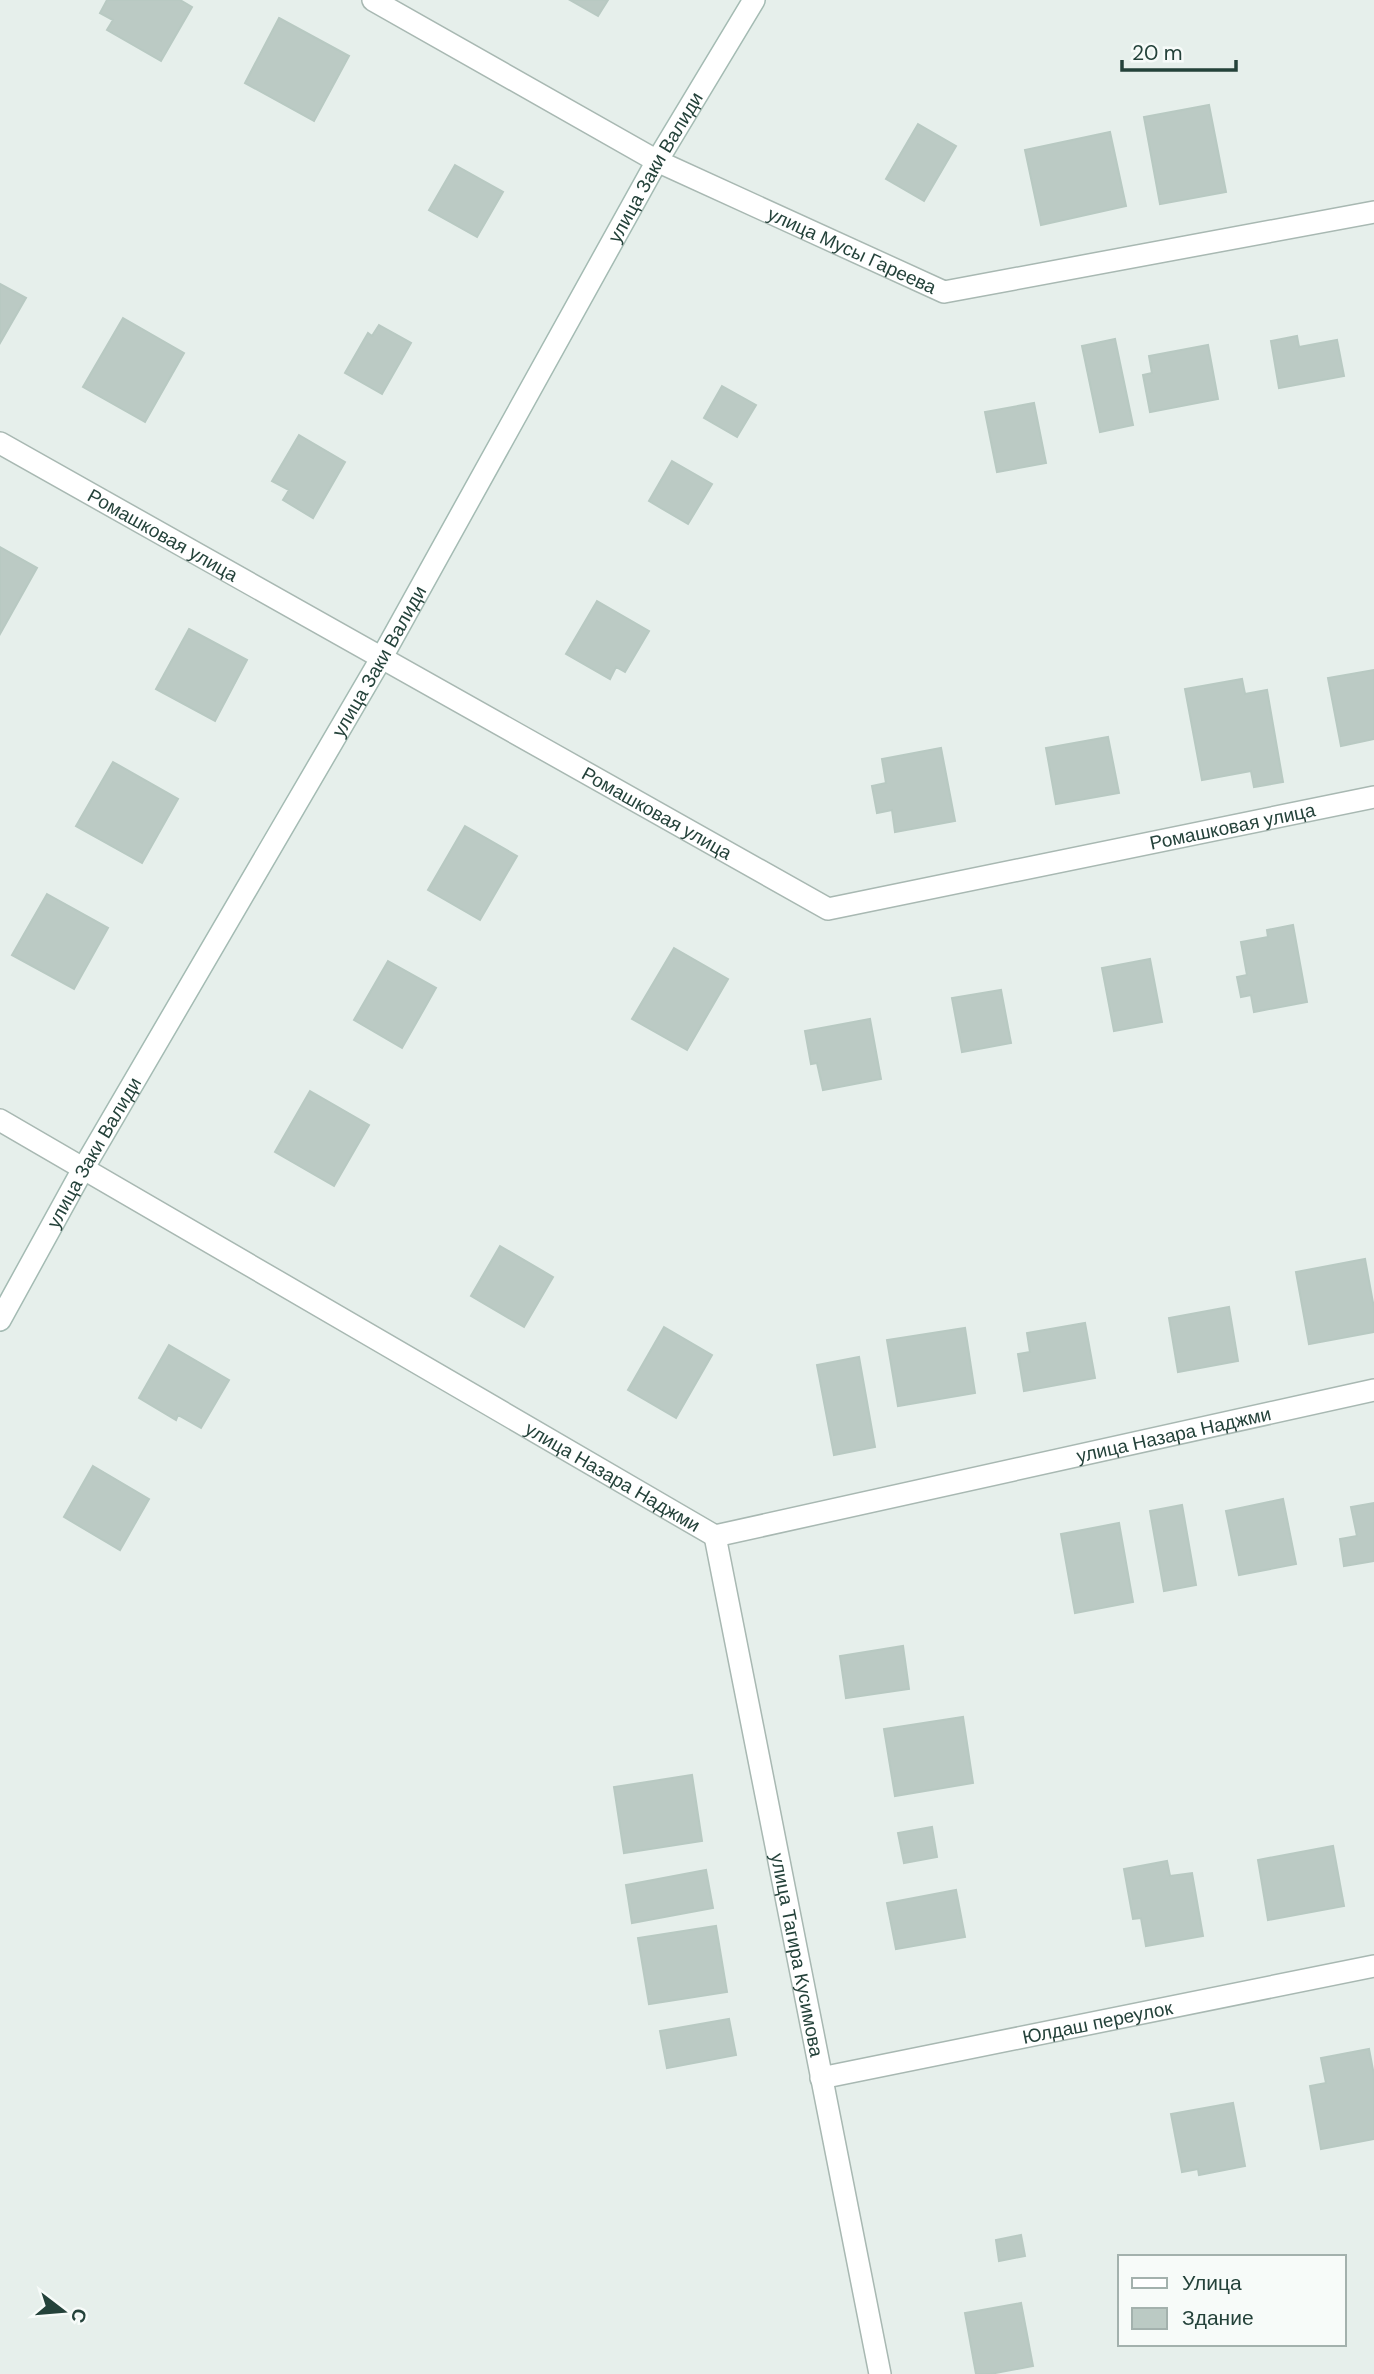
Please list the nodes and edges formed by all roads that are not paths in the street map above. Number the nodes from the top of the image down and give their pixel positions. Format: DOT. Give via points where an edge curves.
graph roads {
  1 [pos="373,0"];
  2 [pos="754,0"];
  3 [pos="657,161"];
  4 [pos="1374,212"];
  5 [pos="0,443"];
  6 [pos="382,657"];
  7 [pos="1374,797"];
  8 [pos="0,1120"];
  9 [pos="83,1169"];
  10 [pos="0,1320"];
  11 [pos="1374,1390"];
  12 [pos="715,1536"];
  13 [pos="1374,1966"];
  14 [pos="821,2078"];
  15 [pos="880,2374"];
  1 -- 3 [label="street, улица Мусы Гареева"];
  2 -- 3 [label="street, улица Заки Валиди"];
  3 -- 4 [label="street, улица Мусы Гареева" via="944,292"];
  3 -- 6 [label="street, улица Заки Валиди"];
  5 -- 6 [label="street, Ромашковая улица"];
  6 -- 7 [label="street, Ромашковая улица" via="828,909"];
  6 -- 9 [label="street, улица Заки Валиди"];
  8 -- 9 [label="street, улица Назара Наджми"];
  9 -- 10 [label="street, улица Заки Валиди"];
  9 -- 12 [label="street, улица Назара Наджми"];
  11 -- 12 [label="street, улица Назара Наджми"];
  12 -- 14 [label="street, улица Тагира Кусимова"];
  13 -- 14 [label="street, Юлдаш переулок"];
  14 -- 15 [label="street, улица Тагира Кусимова"];
}
